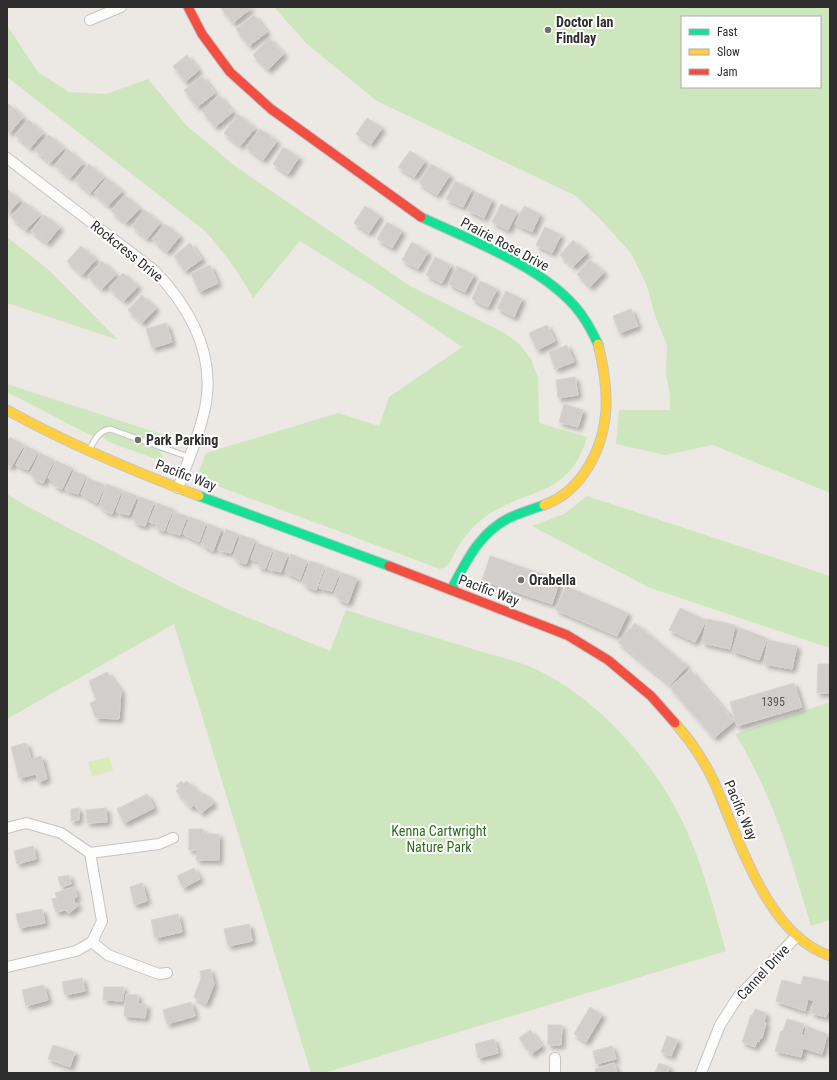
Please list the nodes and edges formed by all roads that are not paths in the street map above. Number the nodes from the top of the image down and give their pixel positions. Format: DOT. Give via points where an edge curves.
graph roads {
  1 [pos="121,7"];
  2 [pos="188,7"];
  3 [pos="90,20"];
  4 [pos="7,158"];
  5 [pos="7,410"];
  6 [pos="88,451"];
  7 [pos="189,457"];
  8 [pos="178,488"];
  9 [pos="451,590"];
  10 [pos="7,828"];
  11 [pos="173,838"];
  12 [pos="90,853"];
  13 [pos="796,937"];
  14 [pos="92,942"];
  15 [pos="830,956"];
  16 [pos="7,967"];
  17 [pos="167,973"];
  18 [pos="555,1058"];
  19 [pos="555,1073"];
  20 [pos="701,1073"];
  1 -- 3 [label="street"];
  2 -- 9 [label="street, Prairie Rose Drive" via="202,34 230,72 271,109 419,216 544,279 567,298 585,319 598,345 606,408 599,443 589,467 572,487 553,502 509,518 490,530 473,550"];
  4 -- 7 [label="street, Rockcress Drive" via="155,271 173,290 190,315 202,346 207,372 207,390"];
  5 -- 6 [label="street, Pacific Way"];
  6 -- 7 [label="lane" via="98,434 102,430 110,429"];
  6 -- 8 [label="street, Pacific Way"];
  7 -- 8 [label="street, Rockcress Drive"];
  8 -- 9 [label="street, Pacific Way"];
  9 -- 13 [label="street, Pacific Way" via="567,635 608,660 651,696 687,738 714,782 750,869"];
  10 -- 12 [label="street" via="26,823 61,834"];
  11 -- 12 [label="street" via="159,844"];
  12 -- 14 [label="street" via="102,921"];
  13 -- 15 [label="street, Pacific Way"];
  13 -- 20 [label="street, Cannel Drive" via="738,997 720,1025"];
  14 -- 16 [label="street" via="76,951"];
  14 -- 17 [label="street" via="108,955 159,974"];
  18 -- 19 [label="street"];
}
